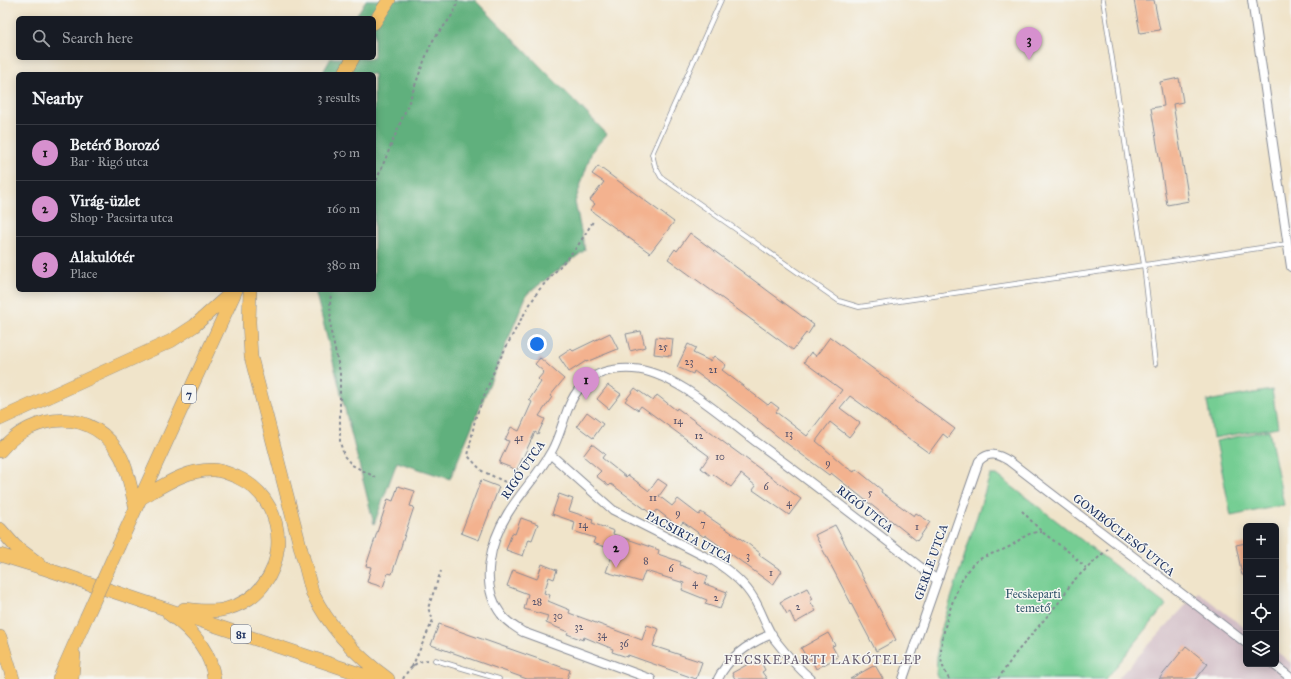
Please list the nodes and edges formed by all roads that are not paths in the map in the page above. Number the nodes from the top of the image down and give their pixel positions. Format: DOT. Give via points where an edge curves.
graph roads {
  1 [pos="389,0"];
  2 [pos="721,0"];
  3 [pos="1103,0"];
  4 [pos="1252,0"];
  5 [pos="376,21"];
  6 [pos="352,60"];
  7 [pos="345,72"];
  8 [pos="1287,244"];
  9 [pos="1144,265"];
  10 [pos="1291,267"];
  11 [pos="234,292"];
  12 [pos="235,292"];
  13 [pos="250,292"];
  14 [pos="1155,364"];
  15 [pos="2,418"];
  16 [pos="0,451"];
  17 [pos="550,454"];
  18 [pos="984,456"];
  19 [pos="138,503"];
  20 [pos="0,529"];
  21 [pos="0,555"];
  22 [pos="46,569"];
  23 [pos="937,580"];
  24 [pos="156,605"];
  25 [pos="772,634"];
  26 [pos="0,637"];
  27 [pos="77,638"];
  28 [pos="1243,641"];
  29 [pos="435,660"];
  30 [pos="1277,667"];
  31 [pos="1291,678"];
  32 [pos="13,679"];
  33 [pos="59,679"];
  34 [pos="72,679"];
  35 [pos="214,679"];
  36 [pos="375,679"];
  37 [pos="388,679"];
  38 [pos="499,679"];
  39 [pos="651,679"];
  40 [pos="718,679"];
  41 [pos="811,679"];
  42 [pos="903,679"];
  1 -- 5 [label="main road"];
  2 -- 9 [label="lane" via="652,154 655,166 661,177 840,301 859,307"];
  3 -- 9 [label="lane"];
  4 -- 8 [label="street"];
  6 -- 7 [label="main road"];
  8 -- 9 [label="lane"];
  8 -- 10 [label="street"];
  9 -- 14 [label="lane"];
  11 -- 15 [label="main road" via="194,326 171,341"];
  12 -- 19 [label="main road, 7"];
  13 -- 37 [label="main road" via="251,357 312,592 337,634"];
  16 -- 19 [label="main road" via="21,431 38,423 65,420 89,427 102,435 122,458"];
  17 -- 23 [label="street, RIGÓ UTCA" via="569,406 585,383 594,376 608,371 648,371 694,396 815,485"];
  17 -- 25 [label="street, PACSIRTA UTCA" via="613,510 728,570 754,599"];
  17 -- 39 [label="street, RIGÓ UTCA" via="507,515 495,545 488,573 494,602 501,615 523,632"];
  18 -- 23 [label="street, GERLE UTCA" via="979,461"];
  18 -- 28 [label="street, GOMBÓCLESŐ UTCA" via="1000,455 1009,461"];
  19 -- 24 [label="main road" via="183,474 214,470 243,480 255,489 272,512 277,527 276,558 271,572 255,594 243,602 226,609 208,611"];
  19 -- 27 [label="main road, 7, bridge"];
  20 -- 22 [label="main road" via="15,546"];
  21 -- 22 [label="main road, 81"];
  22 -- 24 [label="main road, 81"];
  23 -- 42 [label="street, GERLE UTCA"];
  24 -- 35 [label="main road" via="187,627 197,638 208,655"];
  24 -- 36 [label="main road, 81"];
  25 -- 40 [label="street" via="736,654"];
  25 -- 41 [label="street, PACSIRTA UTCA" via="791,660"];
  26 -- 32 [label="main road"];
  27 -- 33 [label="main road, 7"];
  27 -- 34 [label="main road"];
  29 -- 38 [label="lane"];
  30 -- 31 [label="street"];
}
